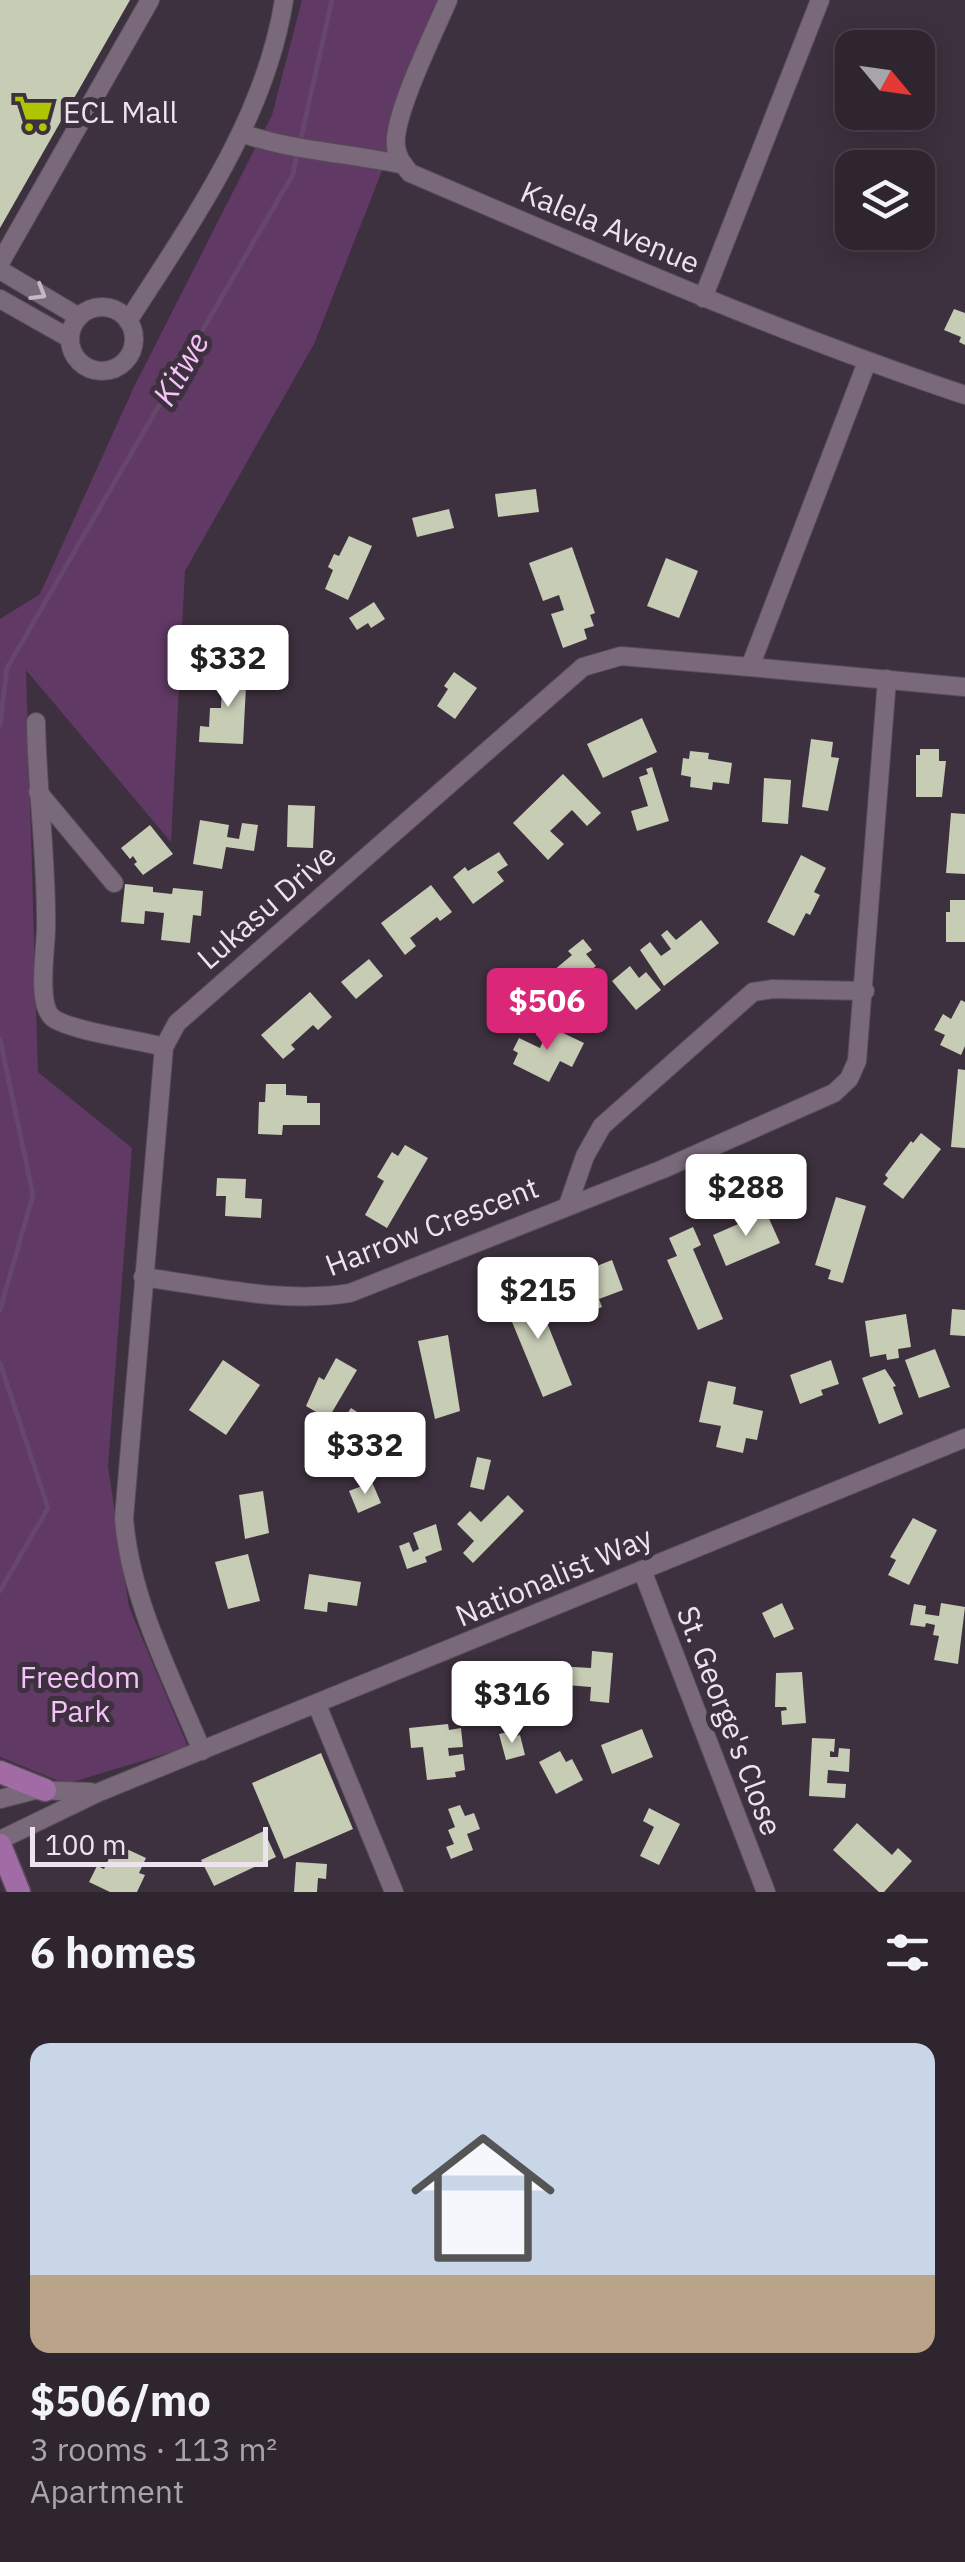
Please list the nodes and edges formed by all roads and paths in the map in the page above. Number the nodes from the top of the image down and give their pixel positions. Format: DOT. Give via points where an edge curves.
graph roads {
  1 [pos="150,0"];
  2 [pos="284,0"];
  3 [pos="448,0"];
  4 [pos="820,0"];
  5 [pos="241,133"];
  6 [pos="404,165"];
  7 [pos="0,267"];
  8 [pos="704,298"];
  9 [pos="0,299"];
  10 [pos="79,317"];
  11 [pos="128,321"];
  12 [pos="69,338"];
  13 [pos="868,362"];
  14 [pos="965,395"];
  15 [pos="750,666"];
  16 [pos="887,679"];
  17 [pos="965,687"];
  18 [pos="36,722"];
  19 [pos="38,792"];
  20 [pos="114,883"];
  21 [pos="865,991"];
  22 [pos="164,1046"];
  23 [pos="568,1205"];
  24 [pos="144,1277"];
  25 [pos="963,1445"];
  26 [pos="642,1570"];
  27 [pos="317,1705"];
  28 [pos="202,1751"];
  29 [pos="0,1772"];
  30 [pos="45,1790"];
  31 [pos="97,1793"];
  32 [pos="0,1800"];
  33 [pos="0,1842"];
  34 [pos="19,1892"];
  35 [pos="394,1892"];
  36 [pos="766,1892"];
  1 -- 7 [label="street"];
  2 -- 5 [label="street"];
  3 -- 6 [label="street" via="395,141"];
  4 -- 8 [label="street"];
  5 -- 6 [label="street, Kalela Avenue"];
  5 -- 11 [label="street"];
  6 -- 8 [label="street, Kalela Avenue"];
  7 -- 10 [label="street, one-way"];
  8 -- 13 [label="street, Kalela Avenue"];
  9 -- 12 [label="street"];
  10 -- 11 [label="street" via="100,307"];
  10 -- 12 [label="street"];
  11 -- 12 [label="street" via="131,352 108,370 84,366"];
  13 -- 14 [label="street, Kalela Avenue"];
  13 -- 15 [label="street"];
  15 -- 16 [label="street, Lukasu Drive"];
  15 -- 22 [label="street, Lukasu Drive" via="621,656 583,667 178,1023"];
  16 -- 17 [label="street, Lukasu Drive"];
  16 -- 21 [label="street, Harrow Crescent"];
  18 -- 19 [label="street"];
  19 -- 20 [label="street"];
  19 -- 22 [label="street" via="46,1009 73,1026"];
  21 -- 23 [label="street, Harrow Crescent" via="858,1061 834,1093"];
  21 -- 23 [label="street" via="753,992 602,1126"];
  22 -- 24 [label="street"];
  23 -- 24 [label="street, Harrow Crescent" via="336,1296"];
  24 -- 28 [label="street" via="126,1534 140,1599"];
  25 -- 26 [label="street, Nationalist Way"];
  26 -- 27 [label="street, Nationalist Way"];
  26 -- 36 [label="street, St. George's Close"];
  27 -- 28 [label="street, Nationalist Way"];
  27 -- 35 [label="street"];
  28 -- 31 [label="street, Nationalist Way"];
  29 -- 30 [label="main road"];
  30 -- 31 [label="street"];
  30 -- 32 [label="street"];
  31 -- 33 [label="street, Nationalist Way"];
  33 -- 34 [label="main road"];
}
